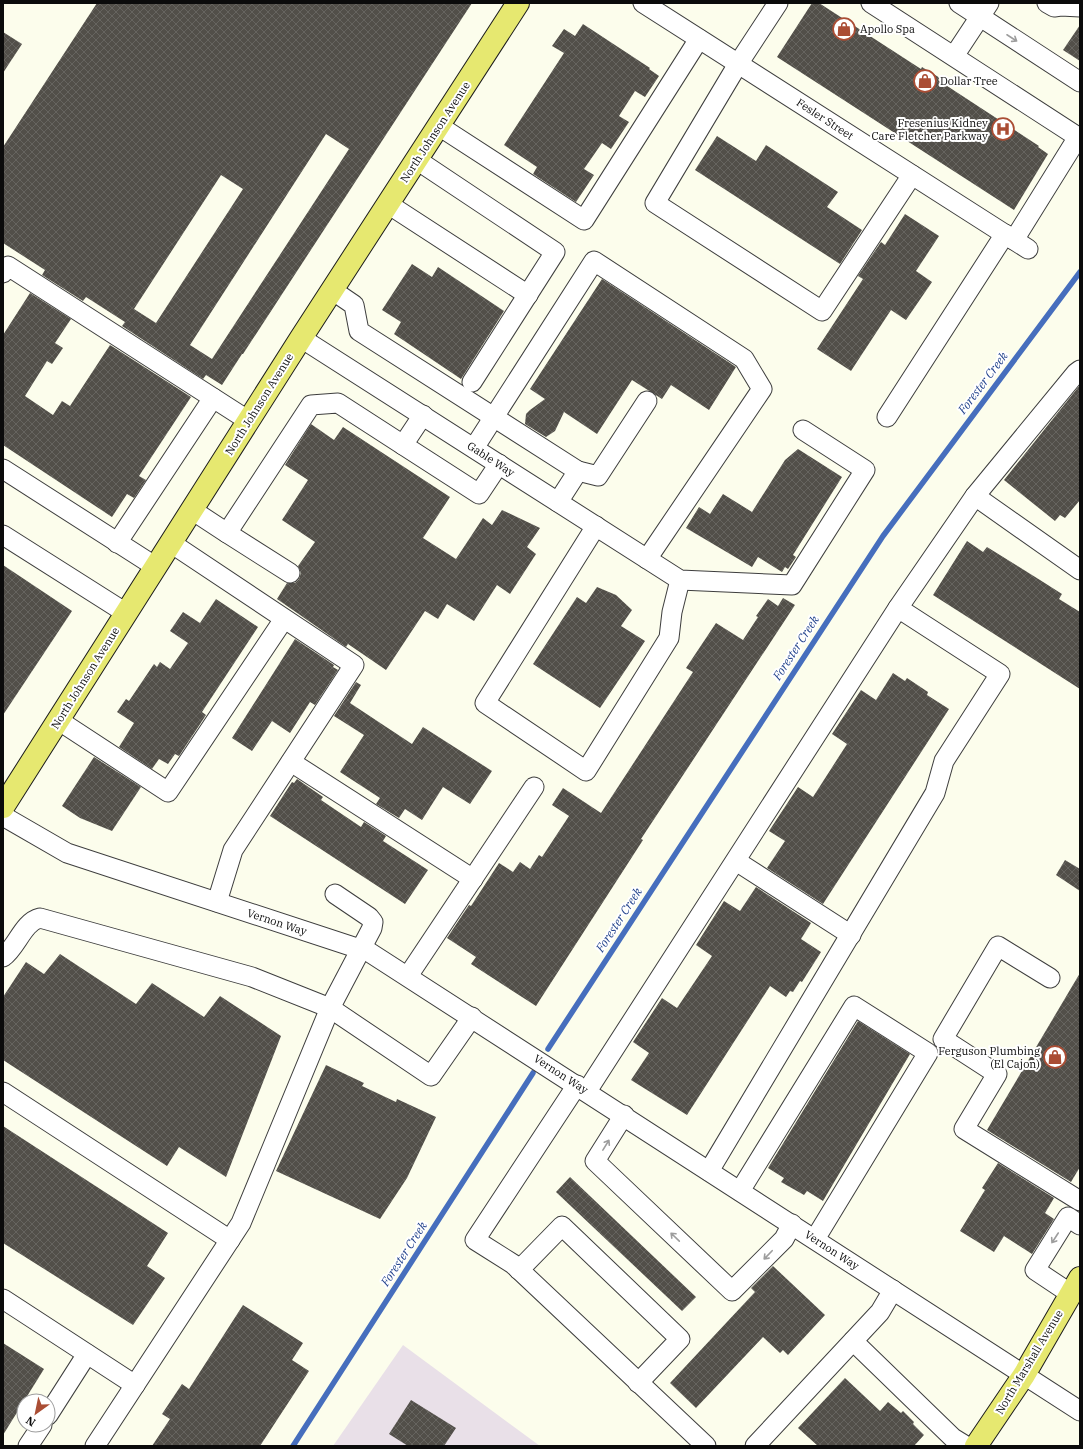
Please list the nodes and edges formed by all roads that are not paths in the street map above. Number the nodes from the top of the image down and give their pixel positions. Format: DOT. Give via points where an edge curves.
graph roads {
  1 [pos="518,3"];
  2 [pos="643,3"];
  3 [pos="778,3"];
  4 [pos="871,3"];
  5 [pos="959,3"];
  6 [pos="1047,3"];
  7 [pos="1080,7"];
  8 [pos="984,10"];
  9 [pos="699,39"];
  10 [pos="954,56"];
  11 [pos="738,64"];
  12 [pos="1080,68"];
  13 [pos="1060,69"];
  14 [pos="1080,82"];
  15 [pos="439,126"];
  16 [pos="1079,136"];
  17 [pos="417,160"];
  18 [pos="912,175"];
  19 [pos="388,204"];
  20 [pos="1015,241"];
  21 [pos="3,273"];
  22 [pos="332,290"];
  23 [pos="528,295"];
  24 [pos="301,338"];
  25 [pos="1080,370"];
  26 [pos="472,382"];
  27 [pos="213,398"];
  28 [pos="646,401"];
  29 [pos="423,415"];
  30 [pos="494,417"];
  31 [pos="887,417"];
  32 [pos="248,421"];
  33 [pos="803,430"];
  34 [pos="403,446"];
  35 [pos="474,448"];
  36 [pos="499,464"];
  37 [pos="3,469"];
  38 [pos="578,470"];
  39 [pos="975,496"];
  40 [pos="558,502"];
  41 [pos="192,510"];
  42 [pos="596,526"];
  43 [pos="228,533"];
  44 [pos="3,535"];
  45 [pos="117,543"];
  46 [pos="171,543"];
  47 [pos="647,559"];
  48 [pos="1077,562"];
  49 [pos="156,567"];
  50 [pos="290,573"];
  51 [pos="680,580"];
  52 [pos="898,608"];
  53 [pos="126,613"];
  54 [pos="284,619"];
  55 [pos="58,720"];
  56 [pos="291,762"];
  57 [pos="534,787"];
  58 [pos="3,807"];
  59 [pos="3,816"];
  60 [pos="736,861"];
  61 [pos="473,879"];
  62 [pos="335,894"];
  63 [pos="217,902"];
  64 [pos="851,935"];
  65 [pos="362,949"];
  66 [pos="3,957"];
  67 [pos="408,976"];
  68 [pos="1050,978"];
  69 [pos="330,1008"];
  70 [pos="472,1017"];
  71 [pos="582,1088"];
  72 [pos="3,1092"];
  73 [pos="624,1115"];
  74 [pos="710,1171"];
  75 [pos="740,1191"];
  76 [pos="1078,1195"];
  77 [pos="792,1224"];
  78 [pos="1080,1225"];
  79 [pos="815,1239"];
  80 [pos="230,1240"];
  81 [pos="519,1270"];
  82 [pos="1075,1286"];
  83 [pos="893,1290"];
  84 [pos="3,1299"];
  85 [pos="853,1341"];
  86 [pos="87,1354"];
  87 [pos="1024,1375"];
  88 [pos="638,1382"];
  89 [pos="135,1385"];
  90 [pos="56,1402"];
  91 [pos="1080,1411"];
  92 [pos="37,1433"];
  93 [pos="28,1446"];
  94 [pos="95,1446"];
  95 [pos="706,1446"];
  96 [pos="756,1446"];
  97 [pos="966,1446"];
  98 [pos="976,1446"];
  1 -- 15 [label="main road, North Johnson Avenue"];
  2 -- 9 [label="street, Fesler Street"];
  3 -- 11 [label="street"];
  4 -- 10 [label="street"];
  5 -- 8 [label="street"];
  6 -- 7 [label="street" via="1054,7"];
  8 -- 10 [label="street"];
  8 -- 13 [label="street, one-way"];
  9 -- 11 [label="street, Fesler Street"];
  9 -- 15 [label="street" via="584,220"];
  10 -- 16 [label="street"];
  11 -- 18 [label="street, Fesler Street"];
  11 -- 18 [label="street" via="655,203 822,311"];
  12 -- 13 [label="street" via="1065,62"];
  13 -- 14 [label="street"];
  15 -- 17 [label="main road, North Johnson Avenue"];
  16 -- 20 [label="street"];
  17 -- 19 [label="main road, North Johnson Avenue"];
  17 -- 23 [label="street" via="556,252"];
  18 -- 20 [label="street, Fesler Street"];
  19 -- 22 [label="main road, North Johnson Avenue"];
  19 -- 23 [label="street"];
  20 -- 31 [label="street"];
  21 -- 27 [label="street" via="8,266"];
  22 -- 24 [label="main road, North Johnson Avenue"];
  22 -- 30 [label="street" via="354,306 359,330"];
  23 -- 26 [label="street"];
  24 -- 29 [label="street, Gable Way"];
  24 -- 32 [label="main road, North Johnson Avenue"];
  25 -- 39 [label="street"];
  27 -- 32 [label="street"];
  27 -- 45 [label="street"];
  28 -- 38 [label="street" via="598,476"];
  29 -- 34 [label="street"];
  29 -- 35 [label="street, Gable Way"];
  30 -- 35 [label="street"];
  30 -- 38 [label="street"];
  30 -- 47 [label="street" via="594,262 744,360 762,389"];
  32 -- 41 [label="main road, North Johnson Avenue"];
  33 -- 51 [label="street" via="865,470 792,585"];
  34 -- 36 [label="street" via="480,494"];
  34 -- 43 [label="street" via="338,403 311,405"];
  35 -- 36 [label="street, Gable Way"];
  36 -- 40 [label="street, Gable Way"];
  37 -- 45 [label="street"];
  38 -- 40 [label="street"];
  39 -- 48 [label="street"];
  39 -- 52 [label="street"];
  40 -- 42 [label="street, Gable Way"];
  41 -- 43 [label="street"];
  41 -- 46 [label="main road, North Johnson Avenue"];
  42 -- 47 [label="street, Gable Way"];
  42 -- 51 [label="street" via="485,703 586,771 669,638"];
  43 -- 50 [label="street"];
  44 -- 53 [label="street"];
  45 -- 49 [label="street"];
  46 -- 49 [label="main road, North Johnson Avenue"];
  46 -- 54 [label="street"];
  47 -- 51 [label="street, Gable Way"];
  49 -- 53 [label="main road, North Johnson Avenue"];
  52 -- 60 [label="street"];
  52 -- 64 [label="street" via="1000,674 944,761 935,793"];
  53 -- 55 [label="main road, North Johnson Avenue"];
  54 -- 55 [label="street" via="168,792"];
  54 -- 56 [label="street" via="354,665"];
  55 -- 58 [label="main road, North Johnson Avenue"];
  56 -- 61 [label="street"];
  56 -- 63 [label="street" via="233,850"];
  57 -- 61 [label="street"];
  59 -- 63 [label="street, Vernon Way" via="66,854"];
  60 -- 64 [label="street"];
  60 -- 71 [label="street"];
  61 -- 67 [label="street"];
  62 -- 65 [label="street" via="373,922"];
  63 -- 65 [label="street, Vernon Way"];
  64 -- 74 [label="street"];
  65 -- 67 [label="street, Vernon Way"];
  65 -- 69 [label="street"];
  66 -- 69 [label="street" via="32,922 40,918 252,976"];
  67 -- 70 [label="street, Vernon Way"];
  68 -- 76 [label="street" via="998,946 943,1040 997,1074 964,1129"];
  69 -- 70 [label="street" via="431,1076"];
  69 -- 80 [label="street" via="241,1224"];
  70 -- 71 [label="street, Vernon Way"];
  71 -- 73 [label="street, Vernon Way"];
  71 -- 81 [label="street" via="475,1240"];
  72 -- 80 [label="street"];
  73 -- 74 [label="street, Vernon Way"];
  77 -- 73 [label="street, one-way" via="784,1239 732,1292 595,1161"];
  74 -- 75 [label="street, Vernon Way"];
  75 -- 77 [label="street, Vernon Way"];
  75 -- 79 [label="street" via="854,1006 928,1053"];
  77 -- 79 [label="street, Vernon Way"];
  78 -- 82 [label="street, one-way" via="1068,1217 1035,1270"];
  79 -- 83 [label="street, Vernon Way"];
  80 -- 89 [label="street"];
  81 -- 88 [label="street"];
  81 -- 88 [label="street" via="562,1226 680,1339"];
  82 -- 87 [label="main road, North Marshall Avenue"];
  83 -- 85 [label="street" via="880,1312"];
  83 -- 87 [label="street, Vernon Way"];
  84 -- 86 [label="street"];
  85 -- 96 [label="street"];
  85 -- 97 [label="street" via="953,1438"];
  86 -- 89 [label="street"];
  86 -- 90 [label="street"];
  87 -- 91 [label="street, Vernon Way"];
  87 -- 98 [label="main road, North Marshall Avenue"];
  88 -- 95 [label="street"];
  89 -- 94 [label="street"];
  92 -- 93 [label="street"];
}
